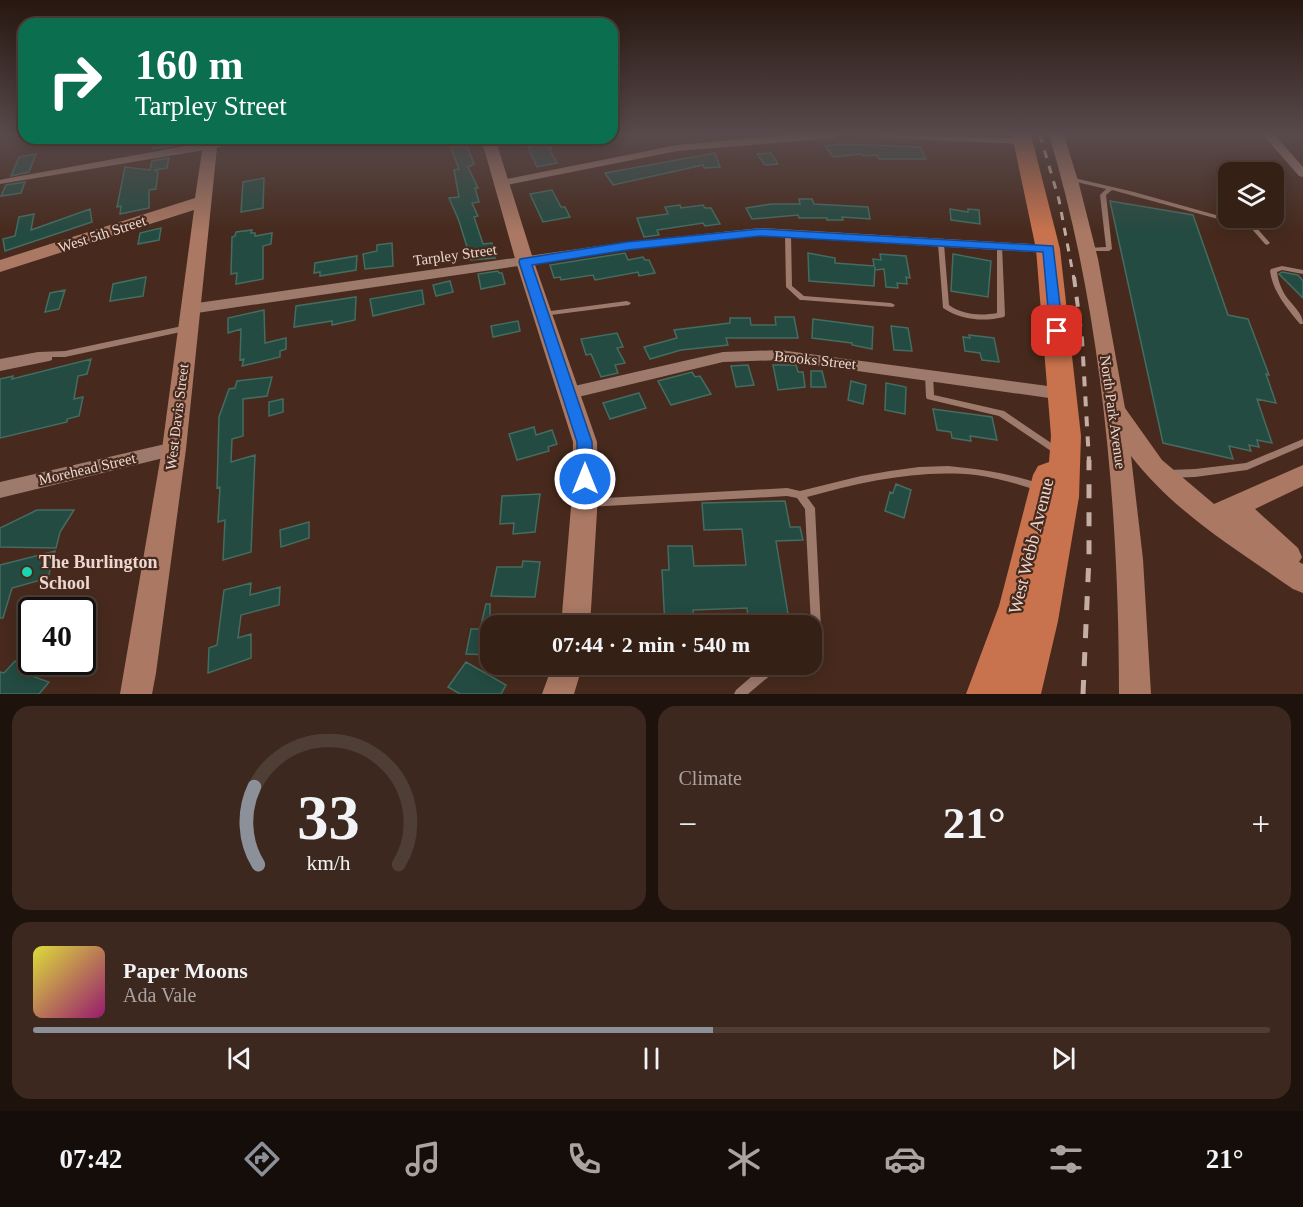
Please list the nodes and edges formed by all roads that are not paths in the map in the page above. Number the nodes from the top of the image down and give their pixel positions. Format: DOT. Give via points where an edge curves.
graph roads {
  1 [pos="82,167"];
  2 [pos="208,167"];
  3 [pos="497,167"];
  4 [pos="580,167"];
  5 [pos="1029,167"];
  6 [pos="1066,167"];
  7 [pos="1070,179"];
  8 [pos="4,182"];
  9 [pos="502,183"];
  10 [pos="1110,189"];
  11 [pos="204,201"];
  12 [pos="788,234"];
  13 [pos="1267,243"];
  14 [pos="941,244"];
  15 [pos="1000,247"];
  16 [pos="1048,249"];
  17 [pos="1087,250"];
  18 [pos="525,262"];
  19 [pos="0,266"];
  20 [pos="1303,272"];
  21 [pos="627,303"];
  22 [pos="891,305"];
  23 [pos="543,314"];
  24 [pos="189,318"];
  25 [pos="1303,322"];
  26 [pos="65,354"];
  27 [pos="0,362"];
  28 [pos="0,368"];
  29 [pos="929,374"];
  30 [pos="570,393"];
  31 [pos="1063,394"];
  32 [pos="1114,406"];
  33 [pos="1303,442"];
  34 [pos="174,449"];
  35 [pos="1054,449"];
  36 [pos="1158,474"];
  37 [pos="1303,475"];
  38 [pos="0,490"];
  39 [pos="1046,490"];
  40 [pos="800,495"];
  41 [pos="584,503"];
  42 [pos="1238,504"];
  43 [pos="1211,518"];
  44 [pos="1303,572"];
  45 [pos="1303,580"];
  46 [pos="575,615"];
  47 [pos="815,615"];
  48 [pos="564,675"];
  49 [pos="762,675"];
  50 [pos="136,694"];
  51 [pos="558,694"];
  52 [pos="740,694"];
  53 [pos="986,694"];
  54 [pos="1021,694"];
  55 [pos="1135,694"];
  1 -- 8 [label="street"];
  2 -- 11 [label="street, West Davis Street"];
  3 -- 9 [label="street"];
  4 -- 9 [label="street"];
  5 -- 16 [label="highway, West Webb Avenue"];
  6 -- 7 [label="street, North Park Avenue"];
  7 -- 10 [label="lane"];
  7 -- 17 [label="street, North Park Avenue"];
  9 -- 18 [label="street"];
  10 -- 13 [label="lane" via="1230,219 1253,227"];
  10 -- 17 [label="lane" via="1103,195 1109,249"];
  11 -- 19 [label="street, West 5th Street"];
  11 -- 24 [label="street, West Davis Street"];
  12 -- 14 [label="street, Tarpley Street"];
  12 -- 18 [label="street, Tarpley Street" via="760,232 627,246"];
  12 -- 22 [label="lane" via="789,287 802,298"];
  14 -- 15 [label="street, Tarpley Street"];
  14 -- 15 [label="lane" via="946,306 953,312 990,318 1001,315"];
  15 -- 16 [label="street, Tarpley Street"];
  16 -- 31 [label="highway, West Webb Avenue"];
  17 -- 32 [label="street, North Park Avenue"];
  18 -- 23 [label="street"];
  18 -- 24 [label="street, Tarpley Street"];
  20 -- 25 [label="lane" via="1288,268 1273,271 1274,281"];
  21 -- 23 [label="lane"];
  23 -- 30 [label="street"];
  24 -- 26 [label="lane"];
  24 -- 34 [label="street, West Davis Street"];
  26 -- 27 [label="lane"];
  26 -- 28 [label="lane"];
  29 -- 30 [label="street, Brooks Street" via="793,355 723,357"];
  29 -- 31 [label="street, Brooks Street"];
  29 -- 35 [label="lane" via="930,397 1001,413"];
  30 -- 41 [label="street" via="585,442"];
  31 -- 35 [label="highway, West Webb Avenue"];
  31 -- 54 [label="highway, West Webb Avenue" via="1063,497"];
  32 -- 36 [label="street" via="1125,429"];
  32 -- 55 [label="street, North Park Avenue" via="1128,530"];
  33 -- 36 [label="lane" via="1247,466"];
  34 -- 38 [label="street, Morehead Street"];
  34 -- 50 [label="street, West Davis Street"];
  35 -- 39 [label="highway, West Webb Avenue"];
  36 -- 43 [label="street"];
  37 -- 42 [label="street"];
  39 -- 40 [label="lane" via="999,477 932,469 875,475"];
  39 -- 53 [label="highway, West Webb Avenue" via="1017,606"];
  40 -- 41 [label="lane" via="787,492"];
  40 -- 47 [label="lane" via="810,508"];
  41 -- 46 [label="street"];
  42 -- 43 [label="street"];
  42 -- 44 [label="street" via="1243,515"];
  43 -- 45 [label="street"];
  48 -- 51 [label="street"];
  49 -- 52 [label="lane"];
}
